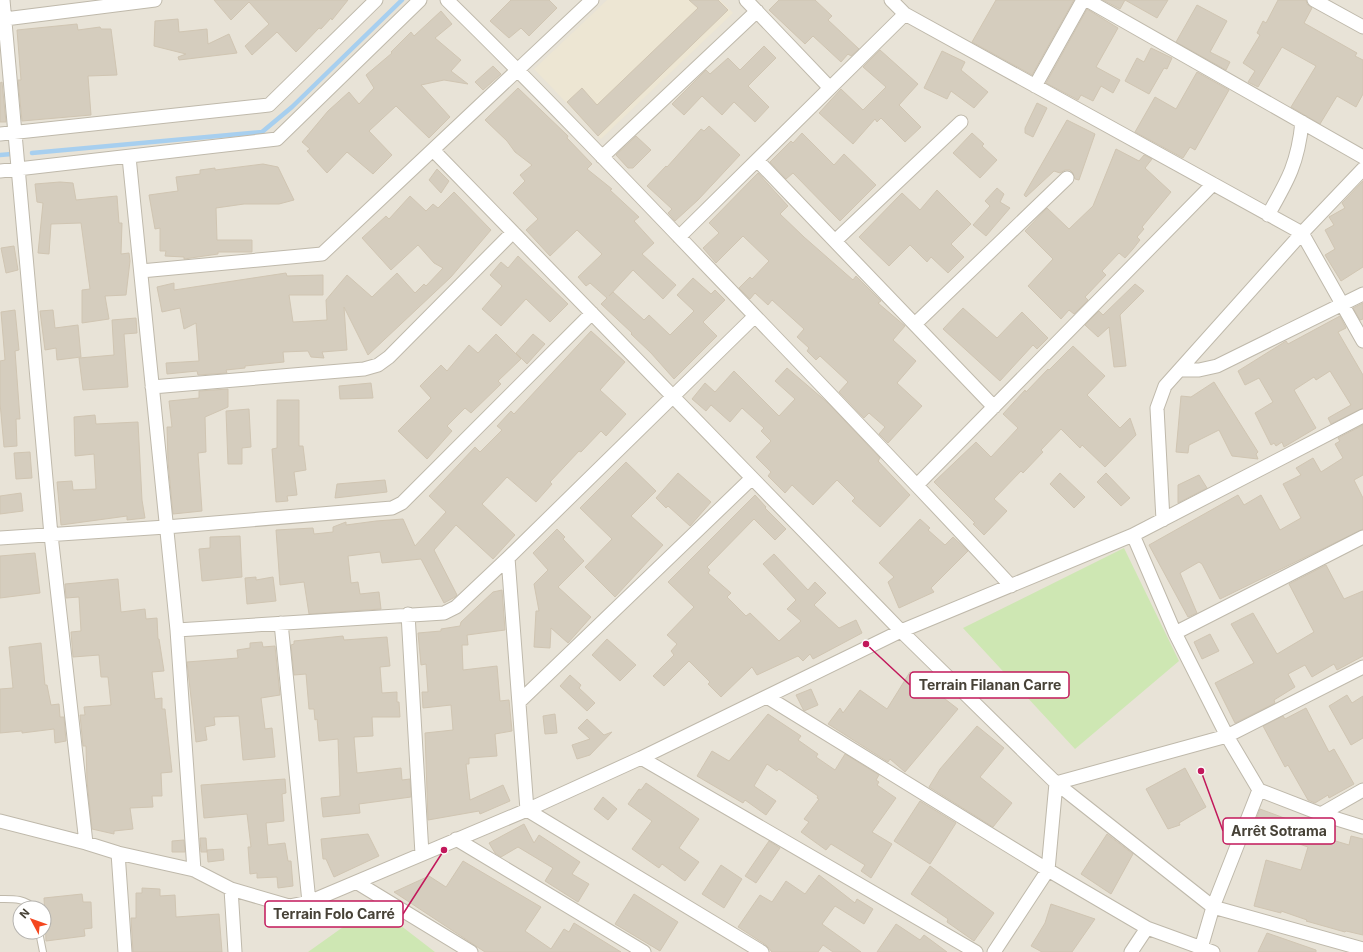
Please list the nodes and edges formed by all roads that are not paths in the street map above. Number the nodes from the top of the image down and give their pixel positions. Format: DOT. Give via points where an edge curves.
graph roads {
  1 [pos="3,0"];
  2 [pos="155,0"];
  3 [pos="376,0"];
  4 [pos="420,0"];
  5 [pos="447,0"];
  6 [pos="592,0"];
  7 [pos="746,0"];
  8 [pos="891,0"];
  9 [pos="1083,0"];
  10 [pos="1087,0"];
  11 [pos="1314,0"];
  12 [pos="757,11"];
  13 [pos="905,14"];
  14 [pos="5,19"];
  15 [pos="1363,27"];
  16 [pos="518,70"];
  17 [pos="1035,86"];
  18 [pos="830,88"];
  19 [pos="961,122"];
  20 [pos="1302,122"];
  21 [pos="15,132"];
  22 [pos="0,134"];
  23 [pos="433,150"];
  24 [pos="129,157"];
  25 [pos="602,157"];
  26 [pos="1363,157"];
  27 [pos="757,160"];
  28 [pos="1363,169"];
  29 [pos="18,170"];
  30 [pos="0,171"];
  31 [pos="1067,178"];
  32 [pos="1213,184"];
  33 [pos="1268,215"];
  34 [pos="513,232"];
  35 [pos="1302,233"];
  36 [pos="679,237"];
  37 [pos="835,240"];
  38 [pos="141,271"];
  39 [pos="1363,294"];
  40 [pos="1343,305"];
  41 [pos="592,313"];
  42 [pos="755,316"];
  43 [pos="915,324"];
  44 [pos="1363,341"];
  45 [pos="1180,370"];
  46 [pos="152,387"];
  47 [pos="673,396"];
  48 [pos="994,407"];
  49 [pos="1363,416"];
  50 [pos="752,478"];
  51 [pos="917,484"];
  52 [pos="1163,520"];
  53 [pos="166,527"];
  54 [pos="51,535"];
  55 [pos="1133,536"];
  56 [pos="1363,537"];
  57 [pos="0,538"];
  58 [pos="508,558"];
  59 [pos="1011,586"];
  60 [pos="408,614"];
  61 [pos="282,623"];
  62 [pos="177,630"];
  63 [pos="901,631"];
  64 [pos="1175,633"];
  65 [pos="1363,666"];
  66 [pos="767,696"];
  67 [pos="519,702"];
  68 [pos="1227,736"];
  69 [pos="642,758"];
  70 [pos="1056,783"];
  71 [pos="1259,790"];
  72 [pos="1363,790"];
  73 [pos="527,810"];
  74 [pos="1321,814"];
  75 [pos="0,821"];
  76 [pos="1363,826"];
  77 [pos="456,839"];
  78 [pos="86,843"];
  79 [pos="118,853"];
  80 [pos="422,854"];
  81 [pos="194,870"];
  82 [pos="1048,870"];
  83 [pos="356,882"];
  84 [pos="231,889"];
  85 [pos="0,900"];
  86 [pos="12,900"];
  87 [pos="309,902"];
  88 [pos="1213,908"];
  89 [pos="1147,928"];
  90 [pos="40,940"];
  91 [pos="1363,949"];
  92 [pos="1207,950"];
  93 [pos="43,952"];
  94 [pos="125,952"];
  95 [pos="235,952"];
  96 [pos="471,952"];
  97 [pos="644,952"];
  98 [pos="762,952"];
  99 [pos="976,952"];
  100 [pos="994,952"];
  101 [pos="1132,952"];
  1 -- 14 [label="street"];
  2 -- 14 [label="street"];
  3 -- 21 [label="street" via="269,105"];
  4 -- 24 [label="street" via="277,138"];
  5 -- 16 [label="street"];
  6 -- 16 [label="street"];
  7 -- 12 [label="street"];
  8 -- 13 [label="street"];
  9 -- 17 [label="street"];
  10 -- 20 [label="street"];
  11 -- 15 [label="street"];
  12 -- 18 [label="street"];
  12 -- 25 [label="street"];
  13 -- 17 [label="street"];
  13 -- 18 [label="street"];
  14 -- 21 [label="street"];
  16 -- 23 [label="street"];
  16 -- 25 [label="street"];
  17 -- 32 [label="street"];
  18 -- 27 [label="street"];
  19 -- 37 [label="street"];
  20 -- 26 [label="street"];
  20 -- 33 [label="street" via="1300,148 1291,174"];
  21 -- 22 [label="street"];
  21 -- 29 [label="street"];
  23 -- 34 [label="street"];
  23 -- 38 [label="street" via="322,254"];
  24 -- 29 [label="street"];
  24 -- 38 [label="street"];
  25 -- 36 [label="street"];
  27 -- 36 [label="street"];
  27 -- 37 [label="street"];
  28 -- 35 [label="street"];
  29 -- 30 [label="street"];
  29 -- 54 [label="street"];
  31 -- 43 [label="street"];
  32 -- 33 [label="street"];
  32 -- 48 [label="street"];
  33 -- 35 [label="street"];
  34 -- 41 [label="street"];
  34 -- 46 [label="street" via="378,365 364,369"];
  35 -- 40 [label="street"];
  35 -- 45 [label="street"];
  36 -- 42 [label="street"];
  37 -- 43 [label="street"];
  38 -- 46 [label="street"];
  39 -- 40 [label="street"];
  40 -- 44 [label="street"];
  40 -- 45 [label="street" via="1217,366 1199,370"];
  41 -- 47 [label="street"];
  41 -- 53 [label="street" via="402,503 392,508"];
  42 -- 47 [label="street"];
  42 -- 51 [label="street"];
  43 -- 48 [label="street"];
  45 -- 52 [label="street" via="1165,386 1157,408"];
  46 -- 53 [label="street"];
  47 -- 50 [label="street"];
  47 -- 58 [label="street"];
  48 -- 51 [label="street"];
  49 -- 52 [label="street"];
  50 -- 63 [label="street"];
  50 -- 67 [label="street"];
  51 -- 59 [label="street"];
  52 -- 55 [label="street"];
  53 -- 54 [label="street"];
  53 -- 62 [label="street"];
  54 -- 57 [label="street"];
  54 -- 78 [label="street"];
  55 -- 59 [label="street"];
  55 -- 64 [label="street"];
  56 -- 64 [label="street"];
  58 -- 60 [label="street" via="456,607 444,613"];
  58 -- 67 [label="street"];
  59 -- 63 [label="street"];
  60 -- 61 [label="street"];
  60 -- 80 [label="street"];
  61 -- 62 [label="street"];
  61 -- 87 [label="street"];
  62 -- 81 [label="street"];
  63 -- 66 [label="street"];
  63 -- 70 [label="street"];
  64 -- 68 [label="street"];
  65 -- 68 [label="street"];
  66 -- 69 [label="street"];
  66 -- 82 [label="street"];
  67 -- 73 [label="street"];
  68 -- 70 [label="street"];
  68 -- 71 [label="street"];
  69 -- 73 [label="street"];
  69 -- 99 [label="street"];
  70 -- 82 [label="street"];
  70 -- 88 [label="street"];
  71 -- 74 [label="street"];
  71 -- 88 [label="street"];
  72 -- 74 [label="street"];
  73 -- 77 [label="street"];
  73 -- 98 [label="street"];
  74 -- 76 [label="street"];
  75 -- 78 [label="street"];
  77 -- 80 [label="street"];
  77 -- 97 [label="street"];
  78 -- 79 [label="street"];
  79 -- 81 [label="street"];
  79 -- 94 [label="street"];
  80 -- 83 [label="street"];
  81 -- 84 [label="street"];
  82 -- 89 [label="street"];
  82 -- 100 [label="street"];
  83 -- 87 [label="street"];
  83 -- 96 [label="street"];
  84 -- 87 [label="street" via="290,906"];
  84 -- 95 [label="street"];
  85 -- 86 [label="lane"];
  88 -- 91 [label="street"];
  88 -- 92 [label="street"];
  89 -- 92 [label="street"];
  89 -- 101 [label="street"];
  90 -- 93 [label="lane"];
}
